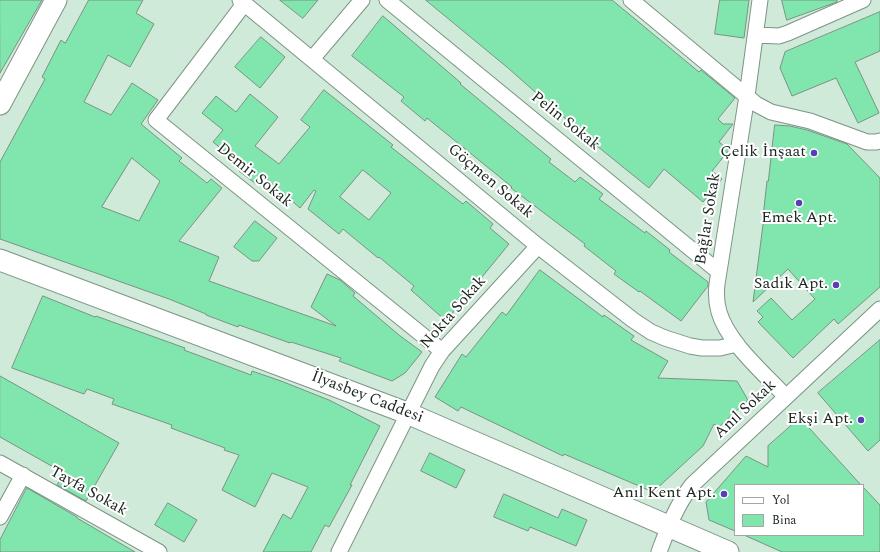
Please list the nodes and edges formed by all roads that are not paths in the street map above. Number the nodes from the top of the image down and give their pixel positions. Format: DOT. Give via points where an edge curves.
graph roads {
  1 [pos="56,0"];
  2 [pos="362,0"];
  3 [pos="388,0"];
  4 [pos="631,0"];
  5 [pos="760,0"];
  6 [pos="863,0"];
  7 [pos="242,2"];
  8 [pos="756,35"];
  9 [pos="312,59"];
  10 [pos="747,96"];
  11 [pos="0,104"];
  12 [pos="880,141"];
  13 [pos="538,246"];
  14 [pos="0,260"];
  15 [pos="719,272"];
  16 [pos="880,309"];
  17 [pos="737,344"];
  18 [pos="442,351"];
  19 [pos="786,396"];
  20 [pos="408,413"];
  21 [pos="0,462"];
  22 [pos="23,475"];
  23 [pos="0,517"];
  24 [pos="668,526"];
  25 [pos="159,552"];
  26 [pos="339,552"];
  27 [pos="659,552"];
  28 [pos="728,552"];
  1 -- 11 [label="main road"];
  2 -- 9 [label="street"];
  3 -- 15 [label="street, Pelin Sokak"];
  4 -- 10 [label="street"];
  5 -- 8 [label="street, Bağlar Sokak"];
  6 -- 8 [label="street" via="788,33 778,36"];
  7 -- 9 [label="street, Göçmen Sokak"];
  7 -- 18 [label="street, Demir Sokak" via="156,120"];
  8 -- 10 [label="street, Bağlar Sokak"];
  9 -- 13 [label="street, Göçmen Sokak"];
  10 -- 12 [label="street" via="771,112 810,121 867,142"];
  10 -- 15 [label="street, Bağlar Sokak"];
  13 -- 17 [label="street, Göçmen Sokak" via="651,332 678,343 702,348 720,348"];
  13 -- 18 [label="street, Nokta Sokak"];
  14 -- 20 [label="main road, İlyasbey Caddesi"];
  15 -- 17 [label="street, Bağlar Sokak" via="716,292 719,313"];
  16 -- 19 [label="street, Anıl Sokak"];
  17 -- 19 [label="street, Bağlar Sokak"];
  18 -- 20 [label="street, Nokta Sokak"];
  19 -- 24 [label="street, Anıl Sokak" via="692,485"];
  20 -- 24 [label="main road, İlyasbey Caddesi"];
  20 -- 26 [label="street, Nokta Sokak"];
  21 -- 22 [label="street, Tayfa Sokak"];
  22 -- 23 [label="street"];
  22 -- 25 [label="street, Tayfa Sokak"];
  24 -- 27 [label="street, Anıl Sokak"];
  24 -- 28 [label="main road, İlyasbey Caddesi"];
}
